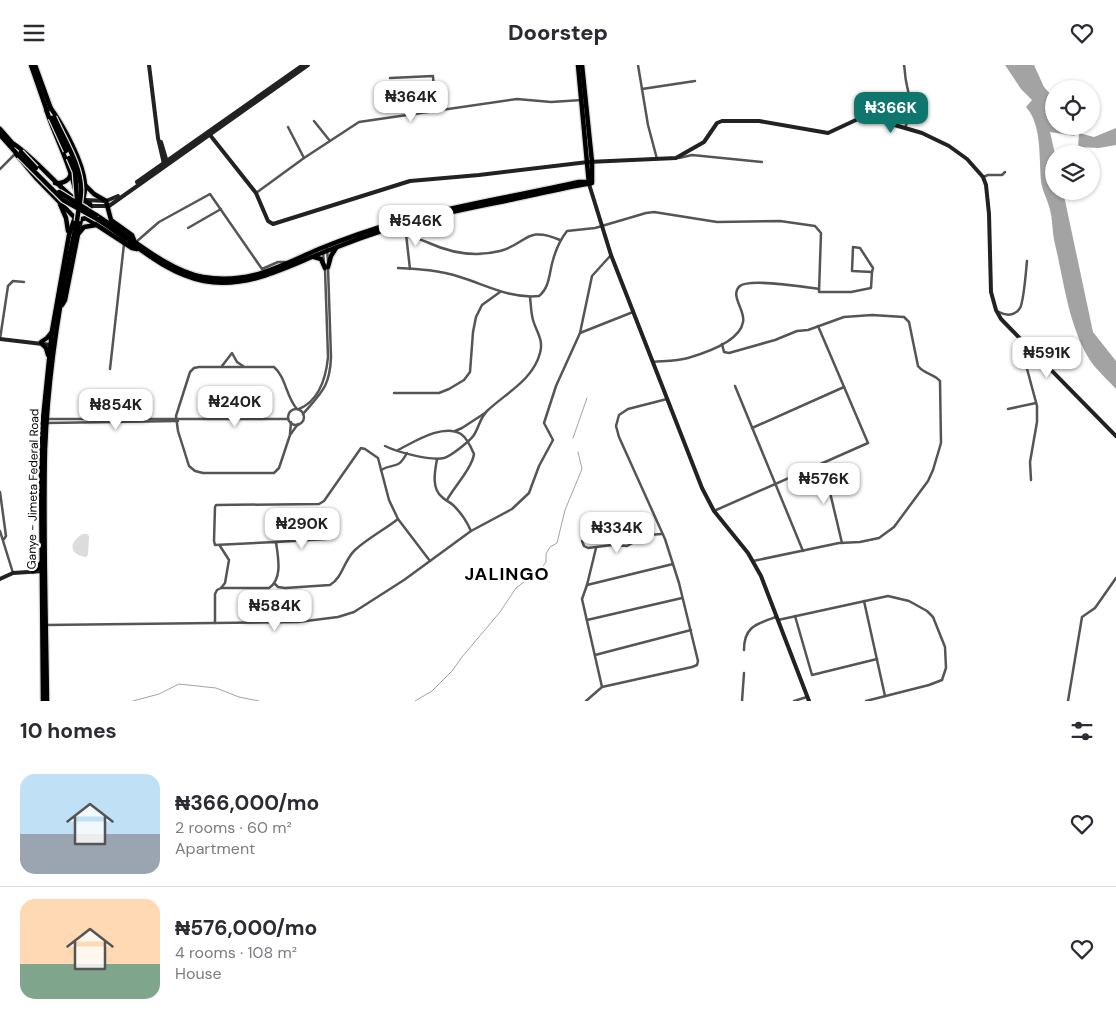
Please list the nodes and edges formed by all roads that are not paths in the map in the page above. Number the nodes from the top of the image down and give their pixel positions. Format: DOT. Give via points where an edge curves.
graph roads {
  1 [pos="33,65"];
  2 [pos="150,65"];
  3 [pos="303,65"];
  4 [pos="308,65"];
  5 [pos="580,65"];
  6 [pos="638,65"];
  7 [pos="904,65"];
  8 [pos="390,78"];
  9 [pos="695,81"];
  10 [pos="642,89"];
  11 [pos="584,100"];
  12 [pos="48,108"];
  13 [pos="435,111"];
  14 [pos="314,121"];
  15 [pos="288,127"];
  16 [pos="905,128"];
  17 [pos="0,129"];
  18 [pos="0,135"];
  19 [pos="210,135"];
  20 [pos="330,141"];
  21 [pos="14,144"];
  22 [pos="18,153"];
  23 [pos="304,158"];
  24 [pos="676,158"];
  25 [pos="657,159"];
  26 [pos="590,162"];
  27 [pos="762,162"];
  28 [pos="166,163"];
  29 [pos="0,169"];
  30 [pos="1005,172"];
  31 [pos="71,173"];
  32 [pos="589,173"];
  33 [pos="983,177"];
  34 [pos="54,182"];
  35 [pos="579,184"];
  36 [pos="85,185"];
  37 [pos="591,185"];
  38 [pos="256,193"];
  39 [pos="81,200"];
  40 [pos="106,201"];
  41 [pos="60,203"];
  42 [pos="91,206"];
  43 [pos="108,206"];
  44 [pos="220,209"];
  45 [pos="96,217"];
  46 [pos="77,218"];
  47 [pos="401,225"];
  48 [pos="99,226"];
  49 [pos="601,226"];
  50 [pos="188,228"];
  51 [pos="68,231"];
  52 [pos="78,234"];
  53 [pos="406,234"];
  54 [pos="560,240"];
  55 [pos="124,242"];
  56 [pos="135,242"];
  57 [pos="338,247"];
  58 [pos="140,249"];
  59 [pos="325,249"];
  60 [pos="611,255"];
  61 [pos="312,257"];
  62 [pos="1027,261"];
  63 [pos="289,263"];
  64 [pos="327,268"];
  65 [pos="398,268"];
  66 [pos="410,269"];
  67 [pos="872,272"];
  68 [pos="24,282"];
  69 [pos="820,289"];
  70 [pos="500,291"];
  71 [pos="530,297"];
  72 [pos="59,303"];
  73 [pos="996,310"];
  74 [pos="633,313"];
  75 [pos="818,326"];
  76 [pos="52,331"];
  77 [pos="580,333"];
  78 [pos="1018,337"];
  79 [pos="0,339"];
  80 [pos="40,343"];
  81 [pos="51,344"];
  82 [pos="722,344"];
  83 [pos="49,357"];
  84 [pos="653,362"];
  85 [pos="221,367"];
  86 [pos="245,367"];
  87 [pos="110,369"];
  88 [pos="735,386"];
  89 [pos="844,387"];
  90 [pos="394,393"];
  91 [pos="667,399"];
  92 [pos="291,402"];
  93 [pos="1036,403"];
  94 [pos="298,409"];
  95 [pos="1008,409"];
  96 [pos="290,412"];
  97 [pos="486,413"];
  98 [pos="304,415"];
  99 [pos="176,420"];
  100 [pos="45,421"];
  101 [pos="289,421"];
  102 [pos="298,424"];
  103 [pos="752,428"];
  104 [pos="454,431"];
  105 [pos="290,435"];
  106 [pos="1116,436"];
  107 [pos="467,441"];
  108 [pos="385,446"];
  109 [pos="398,450"];
  110 [pos="407,453"];
  111 [pos="437,459"];
  112 [pos="823,463"];
  113 [pos="381,470"];
  114 [pos="1031,480"];
  115 [pos="776,484"];
  116 [pos="0,492"];
  117 [pos="447,500"];
  118 [pos="714,511"];
  119 [pos="398,519"];
  120 [pos="0,531"];
  121 [pos="471,531"];
  122 [pos="662,534"];
  123 [pos="4,539"];
  124 [pos="326,539"];
  125 [pos="582,541"];
  126 [pos="276,543"];
  127 [pos="842,543"];
  128 [pos="220,545"];
  129 [pos="596,548"];
  130 [pos="803,551"];
  131 [pos="42,559"];
  132 [pos="430,561"];
  133 [pos="753,561"];
  134 [pos="673,564"];
  135 [pos="44,572"];
  136 [pos="13,573"];
  137 [pos="32,573"];
  138 [pos="1116,578"];
  139 [pos="0,579"];
  140 [pos="42,582"];
  141 [pos="275,585"];
  142 [pos="587,585"];
  143 [pos="221,588"];
  144 [pos="682,598"];
  145 [pos="864,601"];
  146 [pos="794,616"];
  147 [pos="778,618"];
  148 [pos="588,620"];
  149 [pos="215,623"];
  150 [pos="46,625"];
  151 [pos="691,630"];
  152 [pos="744,650"];
  153 [pos="45,654"];
  154 [pos="595,655"];
  155 [pos="876,659"];
  156 [pos="744,673"];
  157 [pos="602,687"];
  158 [pos="885,696"];
  159 [pos="808,699"];
  160 [pos="45,701"];
  161 [pos="586,701"];
  162 [pos="742,701"];
  163 [pos="794,701"];
  164 [pos="866,701"];
  165 [pos="1068,701"];
  1 -- 12 [label="main road"];
  2 -- 28 [label="street" via="158,138"];
  3 -- 28 [label="street"];
  4 -- 19 [label="street"];
  5 -- 11 [label="main road"];
  6 -- 10 [label="street"];
  7 -- 16 [label="street" via="911,101"];
  8 -- 13 [label="street" via="433,76"];
  9 -- 10 [label="street"];
  10 -- 25 [label="street"];
  11 -- 13 [label="street" via="550,102 517,99"];
  11 -- 26 [label="main road"];
  12 -- 31 [label="main road" via="51,125"];
  12 -- 36 [label="main road" via="60,121"];
  12 -- 46 [label="main road, bridge" via="75,172"];
  13 -- 20 [label="street" via="359,121"];
  14 -- 20 [label="street"];
  15 -- 23 [label="street"];
  16 -- 24 [label="street" via="862,118 823,133 766,121 728,121 717,123 704,141"];
  16 -- 33 [label="street" via="950,146"];
  17 -- 21 [label="main road"];
  18 -- 22 [label="main road"];
  19 -- 28 [label="street"];
  19 -- 38 [label="street"];
  20 -- 23 [label="street"];
  21 -- 22 [label="main road"];
  21 -- 34 [label="main road"];
  22 -- 29 [label="street"];
  22 -- 41 [label="main road"];
  22 -- 45 [label="main road, bridge" via="63,200"];
  23 -- 38 [label="street"];
  24 -- 25 [label="street"];
  24 -- 27 [label="street" via="692,155"];
  25 -- 26 [label="street"];
  26 -- 32 [label="main road"];
  26 -- 37 [label="main road"];
  26 -- 38 [label="street" via="410,181 273,224 268,221"];
  28 -- 40 [label="street"];
  28 -- 43 [label="street"];
  30 -- 33 [label="street"];
  31 -- 34 [label="main road" via="65,182"];
  31 -- 39 [label="main road"];
  32 -- 35 [label="main road"];
  32 -- 37 [label="main road"];
  33 -- 73 [label="street" via="988,196 991,292"];
  34 -- 39 [label="main road"];
  35 -- 37 [label="main road"];
  35 -- 47 [label="main road"];
  35 -- 59 [label="main road" via="426,214 370,230"];
  36 -- 39 [label="main road"];
  36 -- 40 [label="main road"];
  37 -- 49 [label="street"];
  39 -- 40 [label="street"];
  39 -- 42 [label="main road"];
  39 -- 46 [label="main road" via="71,206"];
  40 -- 43 [label="main road"];
  41 -- 46 [label="main road"];
  41 -- 51 [label="main road"];
  42 -- 43 [label="street"];
  42 -- 46 [label="main road, Ganye - Jimeta Federal Road" via="90,213"];
  43 -- 56 [label="main road" via="112,220 132,235"];
  44 -- 50 [label="street"];
  44 -- 56 [label="street" via="210,194 160,222"];
  44 -- 63 [label="street" via="262,269 278,262"];
  45 -- 56 [label="main road"];
  45 -- 58 [label="main road"];
  46 -- 48 [label="main road"];
  46 -- 51 [label="main road"];
  46 -- 52 [label="main road"];
  46 -- 72 [label="main road, Ganye - Jimeta Federal Road" via="70,235"];
  47 -- 53 [label="street"];
  47 -- 57 [label="main road"];
  48 -- 52 [label="main road" via="84,227"];
  48 -- 55 [label="main road"];
  49 -- 54 [label="street" via="567,231"];
  49 -- 60 [label="street"];
  49 -- 69 [label="street" via="654,212 717,222 780,221 815,227 820,233"];
  51 -- 72 [label="main road" via="56,297"];
  52 -- 72 [label="main road" via="65,300"];
  53 -- 54 [label="street" via="436,247 465,254 502,251 528,235 540,234"];
  53 -- 66 [label="street"];
  54 -- 71 [label="street" via="545,291 539,297"];
  55 -- 58 [label="main road"];
  55 -- 87 [label="street"];
  56 -- 63 [label="main road" via="180,270 198,276 250,277"];
  57 -- 59 [label="main road"];
  57 -- 64 [label="main road"];
  58 -- 61 [label="main road" via="179,273 224,282 259,278"];
  59 -- 61 [label="main road"];
  59 -- 63 [label="main road"];
  59 -- 64 [label="street"];
  60 -- 74 [label="street"];
  60 -- 77 [label="street" via="592,276"];
  61 -- 64 [label="main road" via="321,259"];
  62 -- 73 [label="street" via="1020,308 1006,315"];
  64 -- 94 [label="street" via="326,370 318,393 309,404"];
  64 -- 98 [label="street" via="330,370 320,396"];
  65 -- 66 [label="street"];
  66 -- 70 [label="street" via="452,274"];
  67 -- 67 [label="street" via="852,271 853,247 860,248 873,268"];
  67 -- 69 [label="street" via="871,288 851,292"];
  68 -- 79 [label="street" via="13,281 8,286"];
  69 -- 82 [label="street" via="757,283 742,285 736,294 743,314 742,329"];
  70 -- 71 [label="street"];
  70 -- 90 [label="street" via="482,305 476,317 470,372 464,380 439,393"];
  71 -- 97 [label="street" via="531,312 540,334 541,350 536,364 528,377"];
  72 -- 76 [label="main road, Ganye - Jimeta Federal Road"];
  72 -- 100 [label="main road, Ganye - Jimeta Federal Road"];
  73 -- 78 [label="street"];
  74 -- 77 [label="street"];
  74 -- 84 [label="street"];
  75 -- 82 [label="street" via="729,353 724,352"];
  75 -- 89 [label="street"];
  75 -- 127 [label="street" via="844,317 904,317 909,322 918,366 923,372 938,378 940,385 941,443 928,481 887,534 870,540"];
  76 -- 80 [label="main road"];
  76 -- 81 [label="main road, Ganye - Jimeta Federal Road"];
  77 -- 121 [label="street" via="556,386 544,423 552,441 530,493 512,509"];
  78 -- 93 [label="street"];
  78 -- 106 [label="street"];
  79 -- 80 [label="street"];
  80 -- 81 [label="street"];
  80 -- 83 [label="main road"];
  81 -- 83 [label="main road, Ganye - Jimeta Federal Road"];
  82 -- 84 [label="street" via="687,358"];
  83 -- 100 [label="main road, Ganye - Jimeta Federal Road"];
  84 -- 91 [label="street"];
  85 -- 86 [label="street"];
  85 -- 86 [label="street" via="232,353"];
  85 -- 99 [label="street" via="192,369"];
  86 -- 92 [label="street" via="274,367"];
  88 -- 103 [label="street"];
  89 -- 103 [label="street"];
  89 -- 112 [label="street" via="868,443"];
  91 -- 118 [label="street"];
  91 -- 122 [label="street" via="628,409 619,415 616,425"];
  92 -- 94 [label="street"];
  92 -- 96 [label="street"];
  93 -- 95 [label="street"];
  93 -- 114 [label="street"];
  94 -- 96 [label="street"];
  94 -- 98 [label="street"];
  96 -- 101 [label="street"];
  97 -- 104 [label="street"];
  97 -- 107 [label="street"];
  98 -- 102 [label="street"];
  99 -- 100 [label="street"];
  99 -- 101 [label="street"];
  99 -- 105 [label="street" via="190,466 203,473 274,473 279,468"];
  100 -- 131 [label="main road, Ganye - Jimeta Federal Road" via="41,471"];
  100 -- 135 [label="main road, Ganye - Jimeta Federal Road"];
  101 -- 102 [label="street"];
  101 -- 105 [label="street"];
  102 -- 105 [label="street"];
  103 -- 115 [label="street"];
  104 -- 107 [label="street"];
  104 -- 109 [label="street" via="426,436"];
  107 -- 111 [label="street" via="446,457"];
  107 -- 117 [label="street" via="474,454 473,460"];
  108 -- 109 [label="street"];
  109 -- 110 [label="street"];
  110 -- 111 [label="street"];
  110 -- 113 [label="street" via="399,465"];
  111 -- 117 [label="street" via="436,488"];
  112 -- 115 [label="street"];
  112 -- 127 [label="street"];
  113 -- 119 [label="street" via="389,501"];
  113 -- 128 [label="street" via="378,458 361,448 324,501 318,504 216,505 214,541"];
  115 -- 118 [label="street"];
  115 -- 130 [label="street"];
  116 -- 123 [label="street" via="6,533"];
  117 -- 121 [label="street"];
  118 -- 133 [label="street"];
  119 -- 132 [label="street"];
  119 -- 141 [label="street" via="356,549 330,585 285,588"];
  120 -- 123 [label="street"];
  121 -- 132 [label="street"];
  122 -- 129 [label="street" via="647,535 627,546"];
  122 -- 134 [label="street"];
  123 -- 136 [label="street"];
  124 -- 126 [label="street"];
  125 -- 129 [label="street" via="588,549"];
  126 -- 128 [label="street"];
  126 -- 141 [label="street" via="278,579"];
  127 -- 130 [label="street"];
  128 -- 143 [label="street" via="229,560 226,583"];
  129 -- 142 [label="street"];
  130 -- 133 [label="street"];
  131 -- 135 [label="main road, Ganye - Jimeta Federal Road"];
  131 -- 137 [label="main road" via="40,567"];
  132 -- 149 [label="street" via="374,600 338,617 298,622"];
  133 -- 147 [label="street"];
  134 -- 142 [label="street"];
  134 -- 144 [label="street"];
  135 -- 137 [label="street"];
  135 -- 140 [label="main road, Ganye - Jimeta Federal Road"];
  135 -- 150 [label="main road, Ganye - Jimeta Federal Road"];
  136 -- 137 [label="street"];
  136 -- 139 [label="street"];
  137 -- 140 [label="main road"];
  138 -- 165 [label="street" via="1095,608 1082,617"];
  140 -- 153 [label="main road, Ganye - Jimeta Federal Road"];
  141 -- 143 [label="street" via="269,588"];
  142 -- 148 [label="street" via="582,599"];
  143 -- 149 [label="street" via="215,594"];
  144 -- 148 [label="street"];
  144 -- 151 [label="street"];
  145 -- 146 [label="street"];
  145 -- 155 [label="street"];
  145 -- 158 [label="street" via="888,595 927,611 933,617 945,647 946,668 942,680"];
  146 -- 147 [label="street"];
  146 -- 155 [label="street" via="812,675"];
  147 -- 152 [label="street" via="750,628"];
  147 -- 159 [label="street"];
  148 -- 154 [label="street"];
  149 -- 150 [label="street"];
  150 -- 153 [label="main road, Ganye - Jimeta Federal Road"];
  151 -- 154 [label="street"];
  151 -- 157 [label="street" via="697,665"];
  153 -- 160 [label="main road, Ganye - Jimeta Federal Road"];
  154 -- 157 [label="street"];
  155 -- 158 [label="street"];
  156 -- 162 [label="street"];
  157 -- 161 [label="street"];
  158 -- 164 [label="street"];
  159 -- 163 [label="street"];
}
